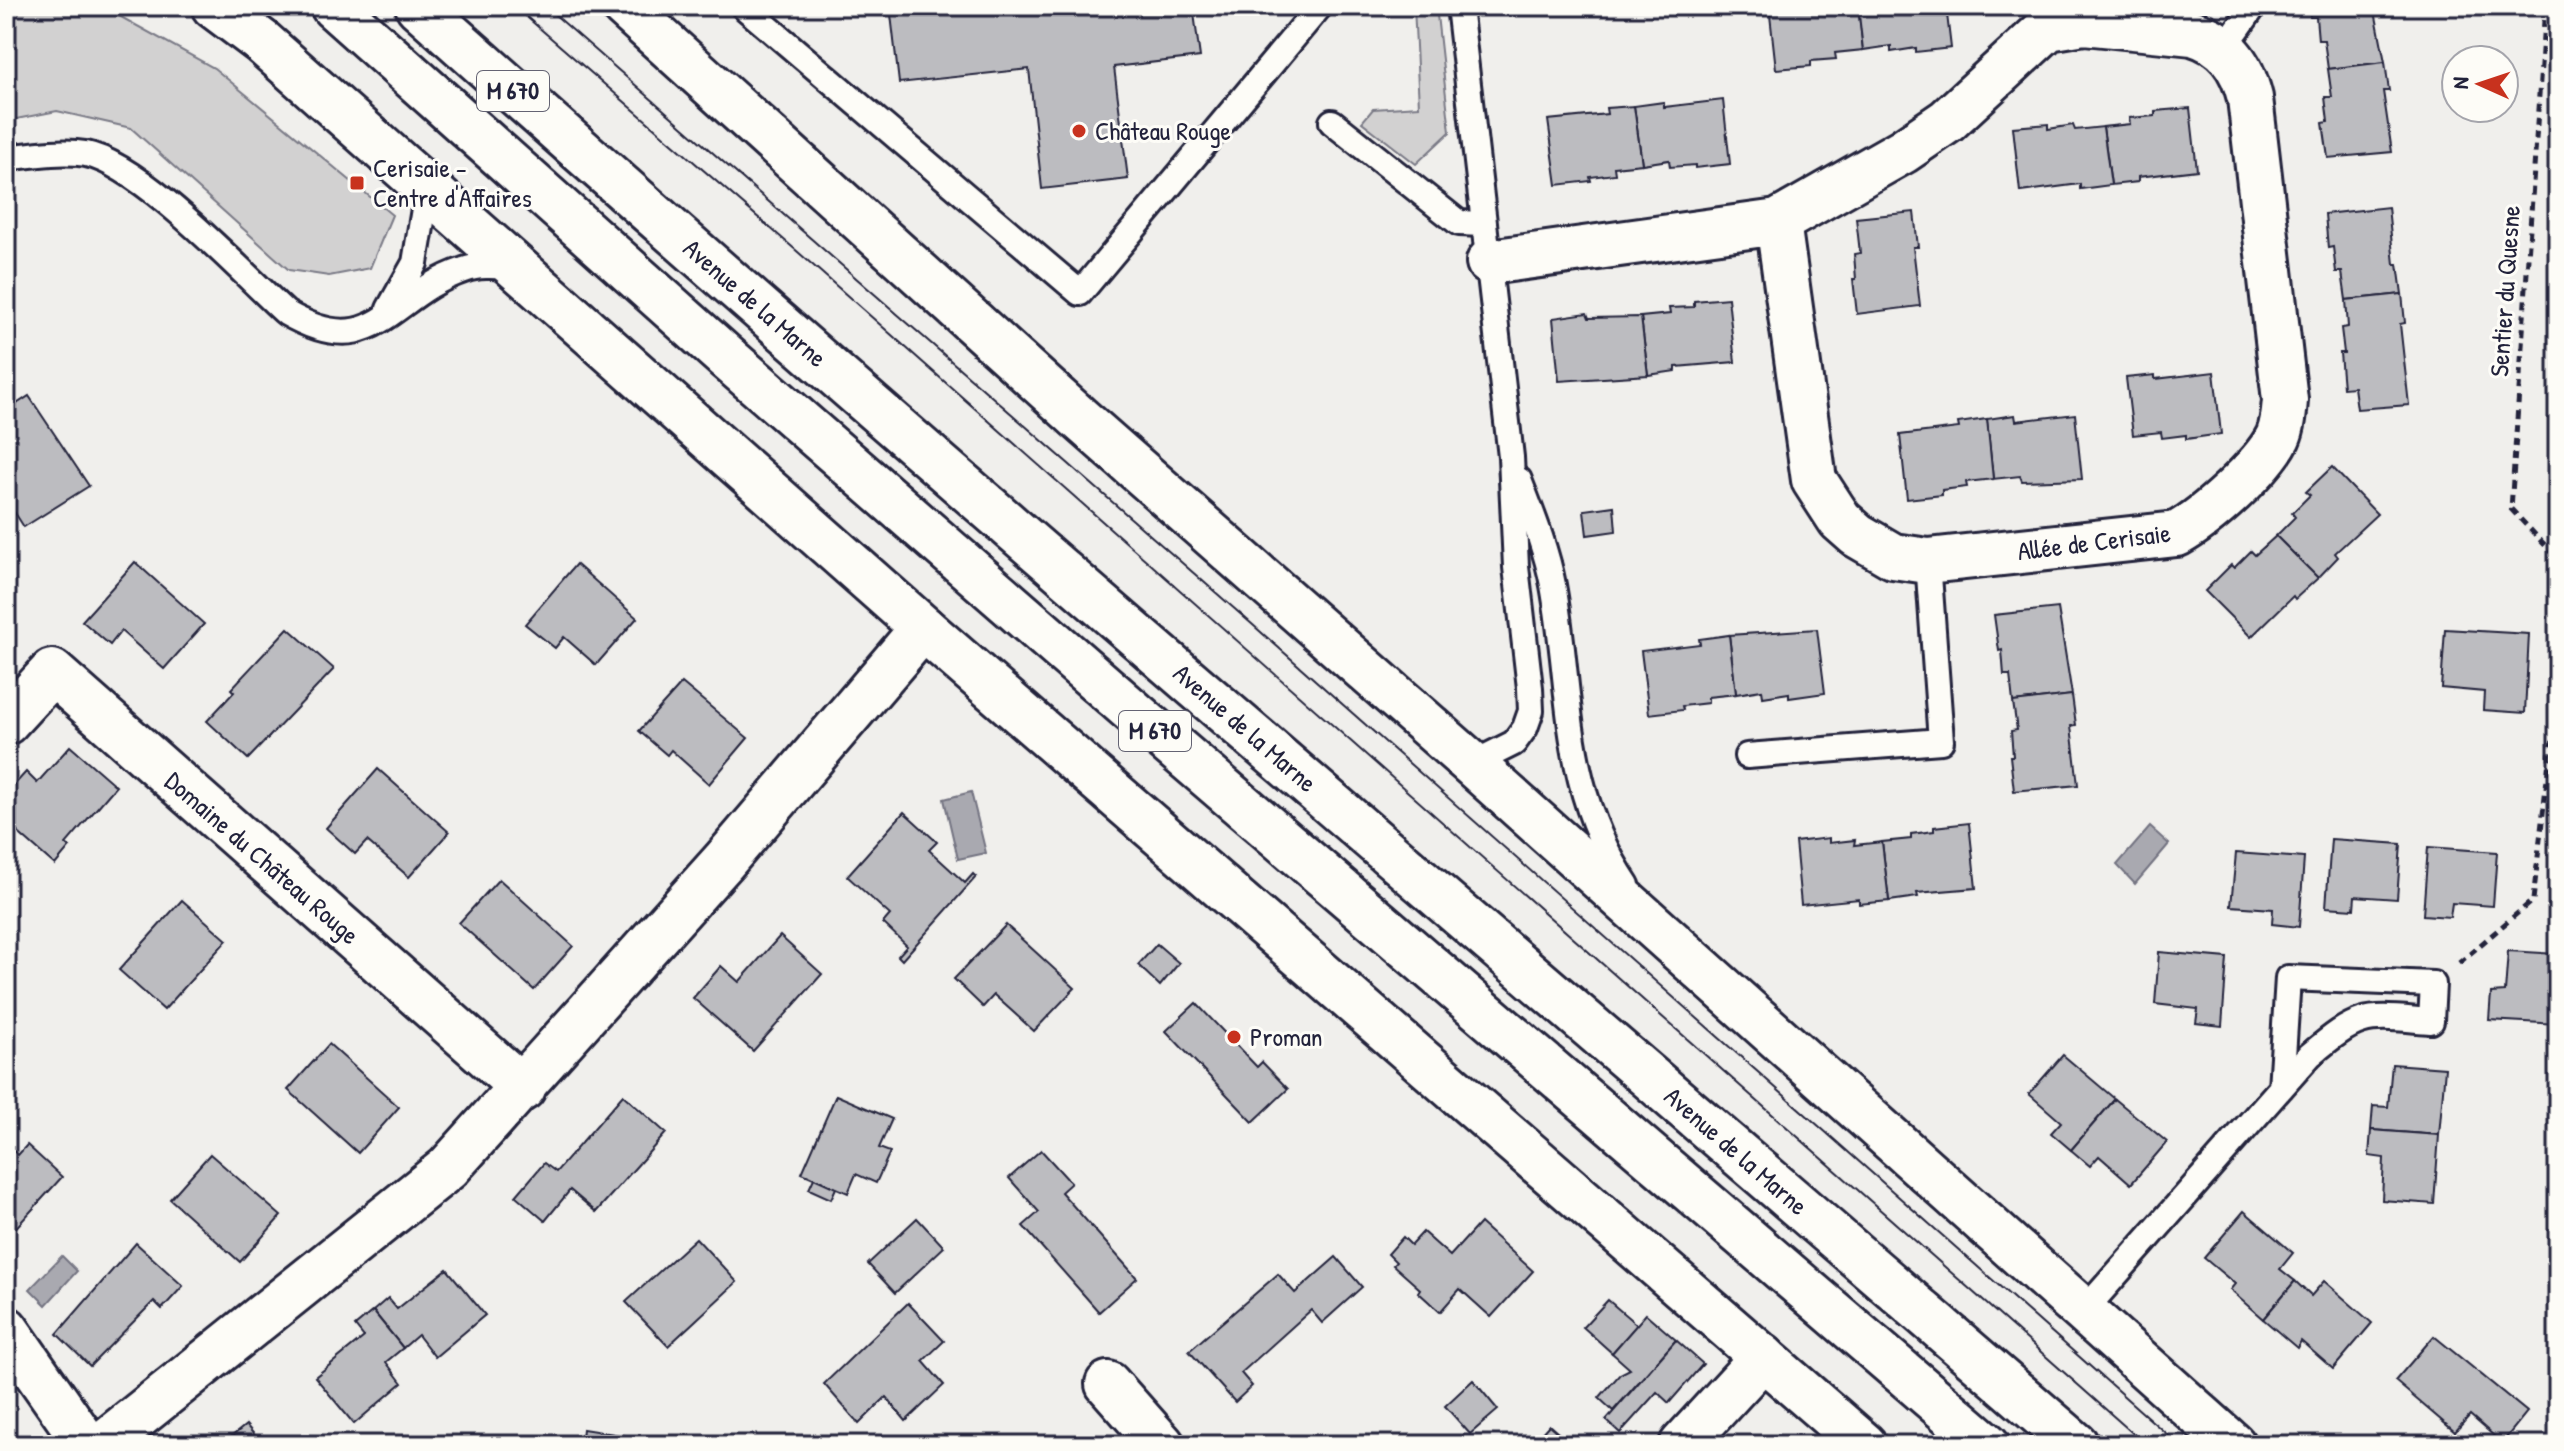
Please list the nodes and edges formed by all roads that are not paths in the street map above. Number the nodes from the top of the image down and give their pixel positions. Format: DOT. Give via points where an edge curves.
graph roads {
  1 [pos="214,6"];
  2 [pos="333,6"];
  3 [pos="418,6"];
  4 [pos="624,6"];
  5 [pos="743,6"];
  6 [pos="1320,6"];
  7 [pos="1459,6"];
  8 [pos="2254,6"];
  9 [pos="2224,48"];
  10 [pos="1332,122"];
  11 [pos="6,158"];
  12 [pos="427,191"];
  13 [pos="1778,222"];
  14 [pos="1486,243"];
  15 [pos="513,267"];
  16 [pos="373,328"];
  17 [pos="1511,457"];
  18 [pos="1928,561"];
  19 [pos="923,628"];
  20 [pos="6,722"];
  21 [pos="1747,756"];
  22 [pos="1472,764"];
  23 [pos="1657,930"];
  24 [pos="523,1088"];
  25 [pos="2281,1088"];
  26 [pos="2082,1313"];
  27 [pos="6,1329"];
  28 [pos="1763,1357"];
  29 [pos="1108,1384"];
  30 [pos="87,1445"];
  31 [pos="102,1445"];
  32 [pos="1162,1445"];
  33 [pos="1682,1445"];
  34 [pos="1864,1445"];
  35 [pos="1987,1445"];
  36 [pos="2076,1445"];
  37 [pos="2233,1445"];
  1 -- 12 [label="street" via="262,42"];
  2 -- 35 [label="street, M 670" via="1146,723"];
  3 -- 36 [label="street, Avenue de la Marne / M 670" via="1350,821"];
  4 -- 22 [label="street"];
  5 -- 6 [label="lane" via="1080,293"];
  7 -- 14 [label="lane"];
  8 -- 9 [label="lane"];
  9 -- 13 [label="street" via="2193,33 2084,22 2048,28 1947,121"];
  9 -- 18 [label="street, Allée de Cerisaie" via="2245,77 2250,98 2285,400 2279,435 2206,516 2177,534"];
  10 -- 14 [label="lane"];
  11 -- 16 [label="lane" via="87,154 142,181 286,313 328,331"];
  12 -- 15 [label="street"];
  12 -- 16 [label="lane" via="415,263"];
  13 -- 14 [label="street"];
  13 -- 18 [label="street, Allée de Cerisaie" via="1814,480 1840,520 1857,535 1893,556"];
  14 -- 17 [label="lane"];
  15 -- 16 [label="lane" via="465,269 432,284"];
  15 -- 19 [label="street"];
  17 -- 22 [label="lane" via="1531,711 1514,743"];
  17 -- 23 [label="lane" via="1553,585 1584,800 1602,845"];
  18 -- 21 [label="lane" via="1941,741"];
  19 -- 24 [label="street"];
  19 -- 28 [label="street"];
  20 -- 24 [label="street, Domaine du Château Rouge" via="52,672"];
  22 -- 23 [label="street"];
  23 -- 26 [label="street"];
  24 -- 31 [label="street" via="415,1197"];
  25 -- 25 [label="lane" via="2345,1026 2374,1016 2431,1021 2433,984 2288,978"];
  25 -- 26 [label="lane"];
  26 -- 37 [label="street"];
  27 -- 30 [label="street"];
  28 -- 33 [label="street"];
  28 -- 34 [label="street"];
  29 -- 32 [label="street"];
}
